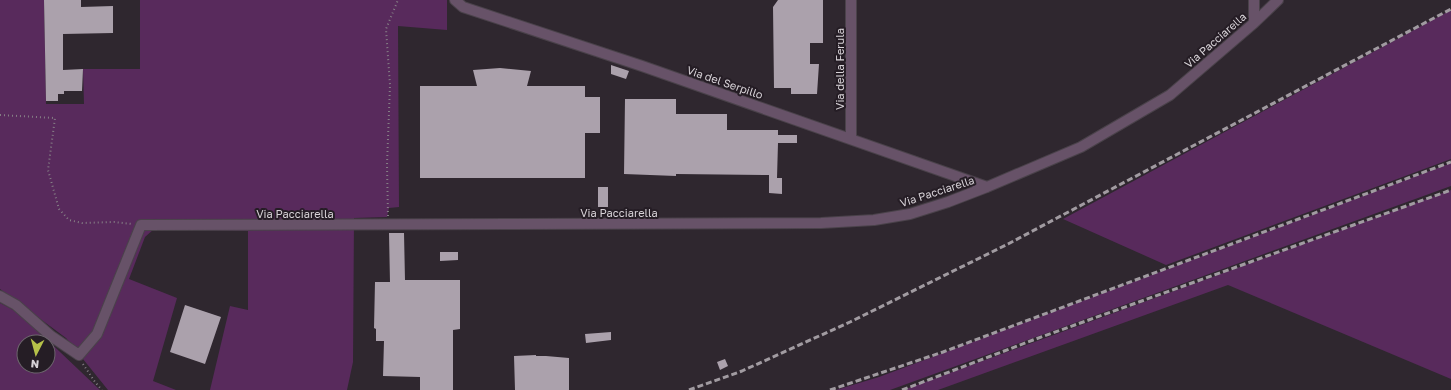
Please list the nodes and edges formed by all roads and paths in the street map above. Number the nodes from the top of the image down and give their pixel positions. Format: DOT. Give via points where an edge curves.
graph roads {
  1 [pos="398,0"];
  2 [pos="456,0"];
  3 [pos="851,0"];
  4 [pos="1254,0"];
  5 [pos="1278,0"];
  6 [pos="1254,23"];
  7 [pos="0,115"];
  8 [pos="851,138"];
  9 [pos="987,187"];
  10 [pos="141,225"];
  11 [pos="388,225"];
  12 [pos="0,296"];
  13 [pos="79,355"];
  14 [pos="102,390"];
  1 -- 11 [label="path" via="386,29 390,85"];
  2 -- 8 [label="street, Via del Serpillo" via="463,7"];
  3 -- 8 [label="street, Via della Ferula"];
  4 -- 6 [label="street"];
  5 -- 6 [label="street, Via Pacciarella"];
  6 -- 9 [label="street, Via Pacciarella" via="1170,95 1081,147"];
  7 -- 10 [label="path" via="55,118 48,170 59,209 69,220 82,223 114,222"];
  8 -- 9 [label="street, Via del Serpillo"];
  9 -- 11 [label="street, Via Pacciarella" via="910,214 874,220 821,223"];
  10 -- 11 [label="street, Via Pacciarella"];
  10 -- 13 [label="street" via="97,334"];
  12 -- 13 [label="street" via="16,305 51,336"];
  13 -- 14 [label="path" via="86,370"];
}
